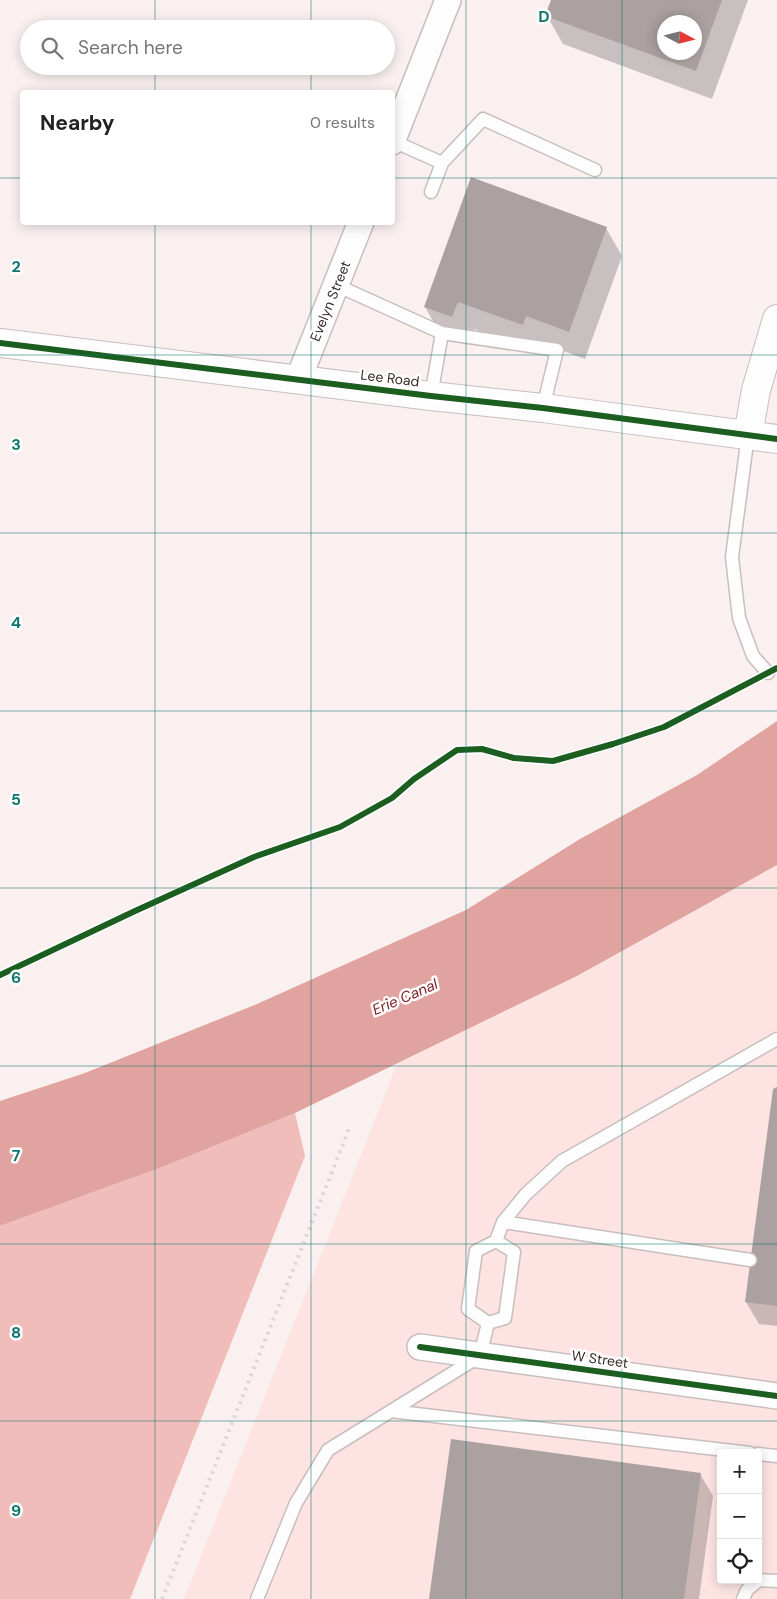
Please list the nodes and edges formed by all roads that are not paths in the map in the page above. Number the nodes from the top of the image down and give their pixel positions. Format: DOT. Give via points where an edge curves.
graph roads {
  1 [pos="448,0"];
  2 [pos="395,136"];
  3 [pos="395,142"];
  4 [pos="442,163"];
  5 [pos="595,170"];
  6 [pos="431,192"];
  7 [pos="360,225"];
  8 [pos="336,285"];
  9 [pos="777,319"];
  10 [pos="442,333"];
  11 [pos="0,342"];
  12 [pos="298,380"];
  13 [pos="431,396"];
  14 [pos="543,408"];
  15 [pos="748,436"];
  16 [pos="777,439"];
  17 [pos="768,673"];
  18 [pos="777,1039"];
  19 [pos="503,1222"];
  20 [pos="496,1241"];
  21 [pos="750,1260"];
  22 [pos="488,1323"];
  23 [pos="420,1348"];
  24 [pos="480,1356"];
  25 [pos="777,1396"];
  26 [pos="392,1411"];
  27 [pos="717,1449"];
  28 [pos="762,1454"];
  29 [pos="777,1456"];
  30 [pos="777,1581"];
  31 [pos="257,1599"];
  32 [pos="742,1599"];
  1 -- 2 [label="street"];
  3 -- 4 [label="lane"];
  4 -- 5 [label="lane" via="483,119"];
  4 -- 6 [label="lane"];
  7 -- 8 [label="street, Evelyn Street"];
  8 -- 10 [label="lane"];
  8 -- 12 [label="street, Evelyn Street"];
  9 -- 15 [label="street" via="756,390"];
  10 -- 13 [label="lane"];
  10 -- 14 [label="lane" via="557,350"];
  11 -- 12 [label="street, Lee Road"];
  12 -- 13 [label="street, Lee Road"];
  13 -- 14 [label="street, Lee Road"];
  14 -- 15 [label="street, Lee Road"];
  15 -- 16 [label="street, Lee Road"];
  15 -- 17 [label="lane" via="732,558 739,618 753,656"];
  18 -- 19 [label="lane" via="562,1161 526,1194"];
  19 -- 20 [label="lane"];
  19 -- 21 [label="lane"];
  20 -- 22 [label="lane" via="514,1252 505,1318"];
  20 -- 22 [label="lane" via="476,1250 468,1308"];
  22 -- 24 [label="lane"];
  23 -- 24 [label="street, W Street"];
  24 -- 25 [label="street, W Street"];
  24 -- 26 [label="lane"];
  26 -- 27 [label="lane"];
  26 -- 31 [label="lane" via="328,1450 296,1503"];
  28 -- 29 [label="lane"];
  30 -- 32 [label="lane" via="759,1580"];
}
